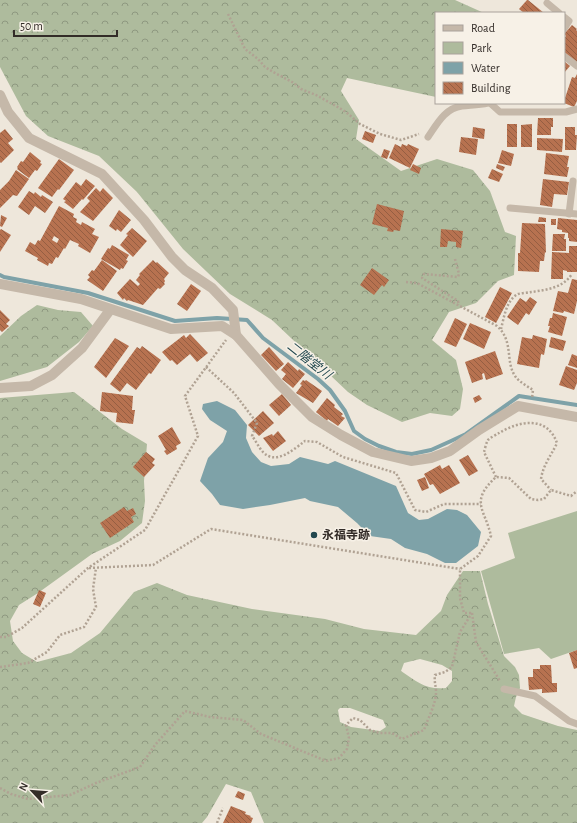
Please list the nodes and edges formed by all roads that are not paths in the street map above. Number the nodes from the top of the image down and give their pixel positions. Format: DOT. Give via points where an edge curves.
graph roads {
  1 [pos="547,3"];
  2 [pos="558,12"];
  3 [pos="565,18"];
  4 [pos="565,27"];
  5 [pos="565,57"];
  6 [pos="577,66"];
  7 [pos="0,95"];
  8 [pos="483,104"];
  9 [pos="490,104"];
  10 [pos="577,109"];
  11 [pos="428,136"];
  12 [pos="573,181"];
  13 [pos="510,208"];
  14 [pos="569,214"];
  15 [pos="577,214"];
  16 [pos="0,284"];
  17 [pos="110,310"];
  18 [pos="234,334"];
  19 [pos="0,388"];
  20 [pos="577,417"];
  21 [pos="504,688"];
  22 [pos="577,724"];
  1 -- 2 [label="lane"];
  3 -- 4 [label="lane" via="569,21"];
  5 -- 6 [label="lane"];
  7 -- 18 [label="street" via="8,112 29,138 102,174 144,220 172,257 185,270 212,288 233,310"];
  8 -- 11 [label="lane" via="460,106 443,115"];
  9 -- 10 [label="lane" via="500,112 566,112"];
  12 -- 14 [label="lane"];
  13 -- 14 [label="lane"];
  14 -- 15 [label="lane"];
  16 -- 17 [label="street" via="81,299"];
  17 -- 18 [label="street" via="171,329 222,326"];
  17 -- 19 [label="street" via="82,348 52,375 31,386"];
  18 -- 20 [label="street" via="312,417 373,452 411,461 431,458 450,451 518,406"];
  21 -- 22 [label="lane" via="535,696"];
}
